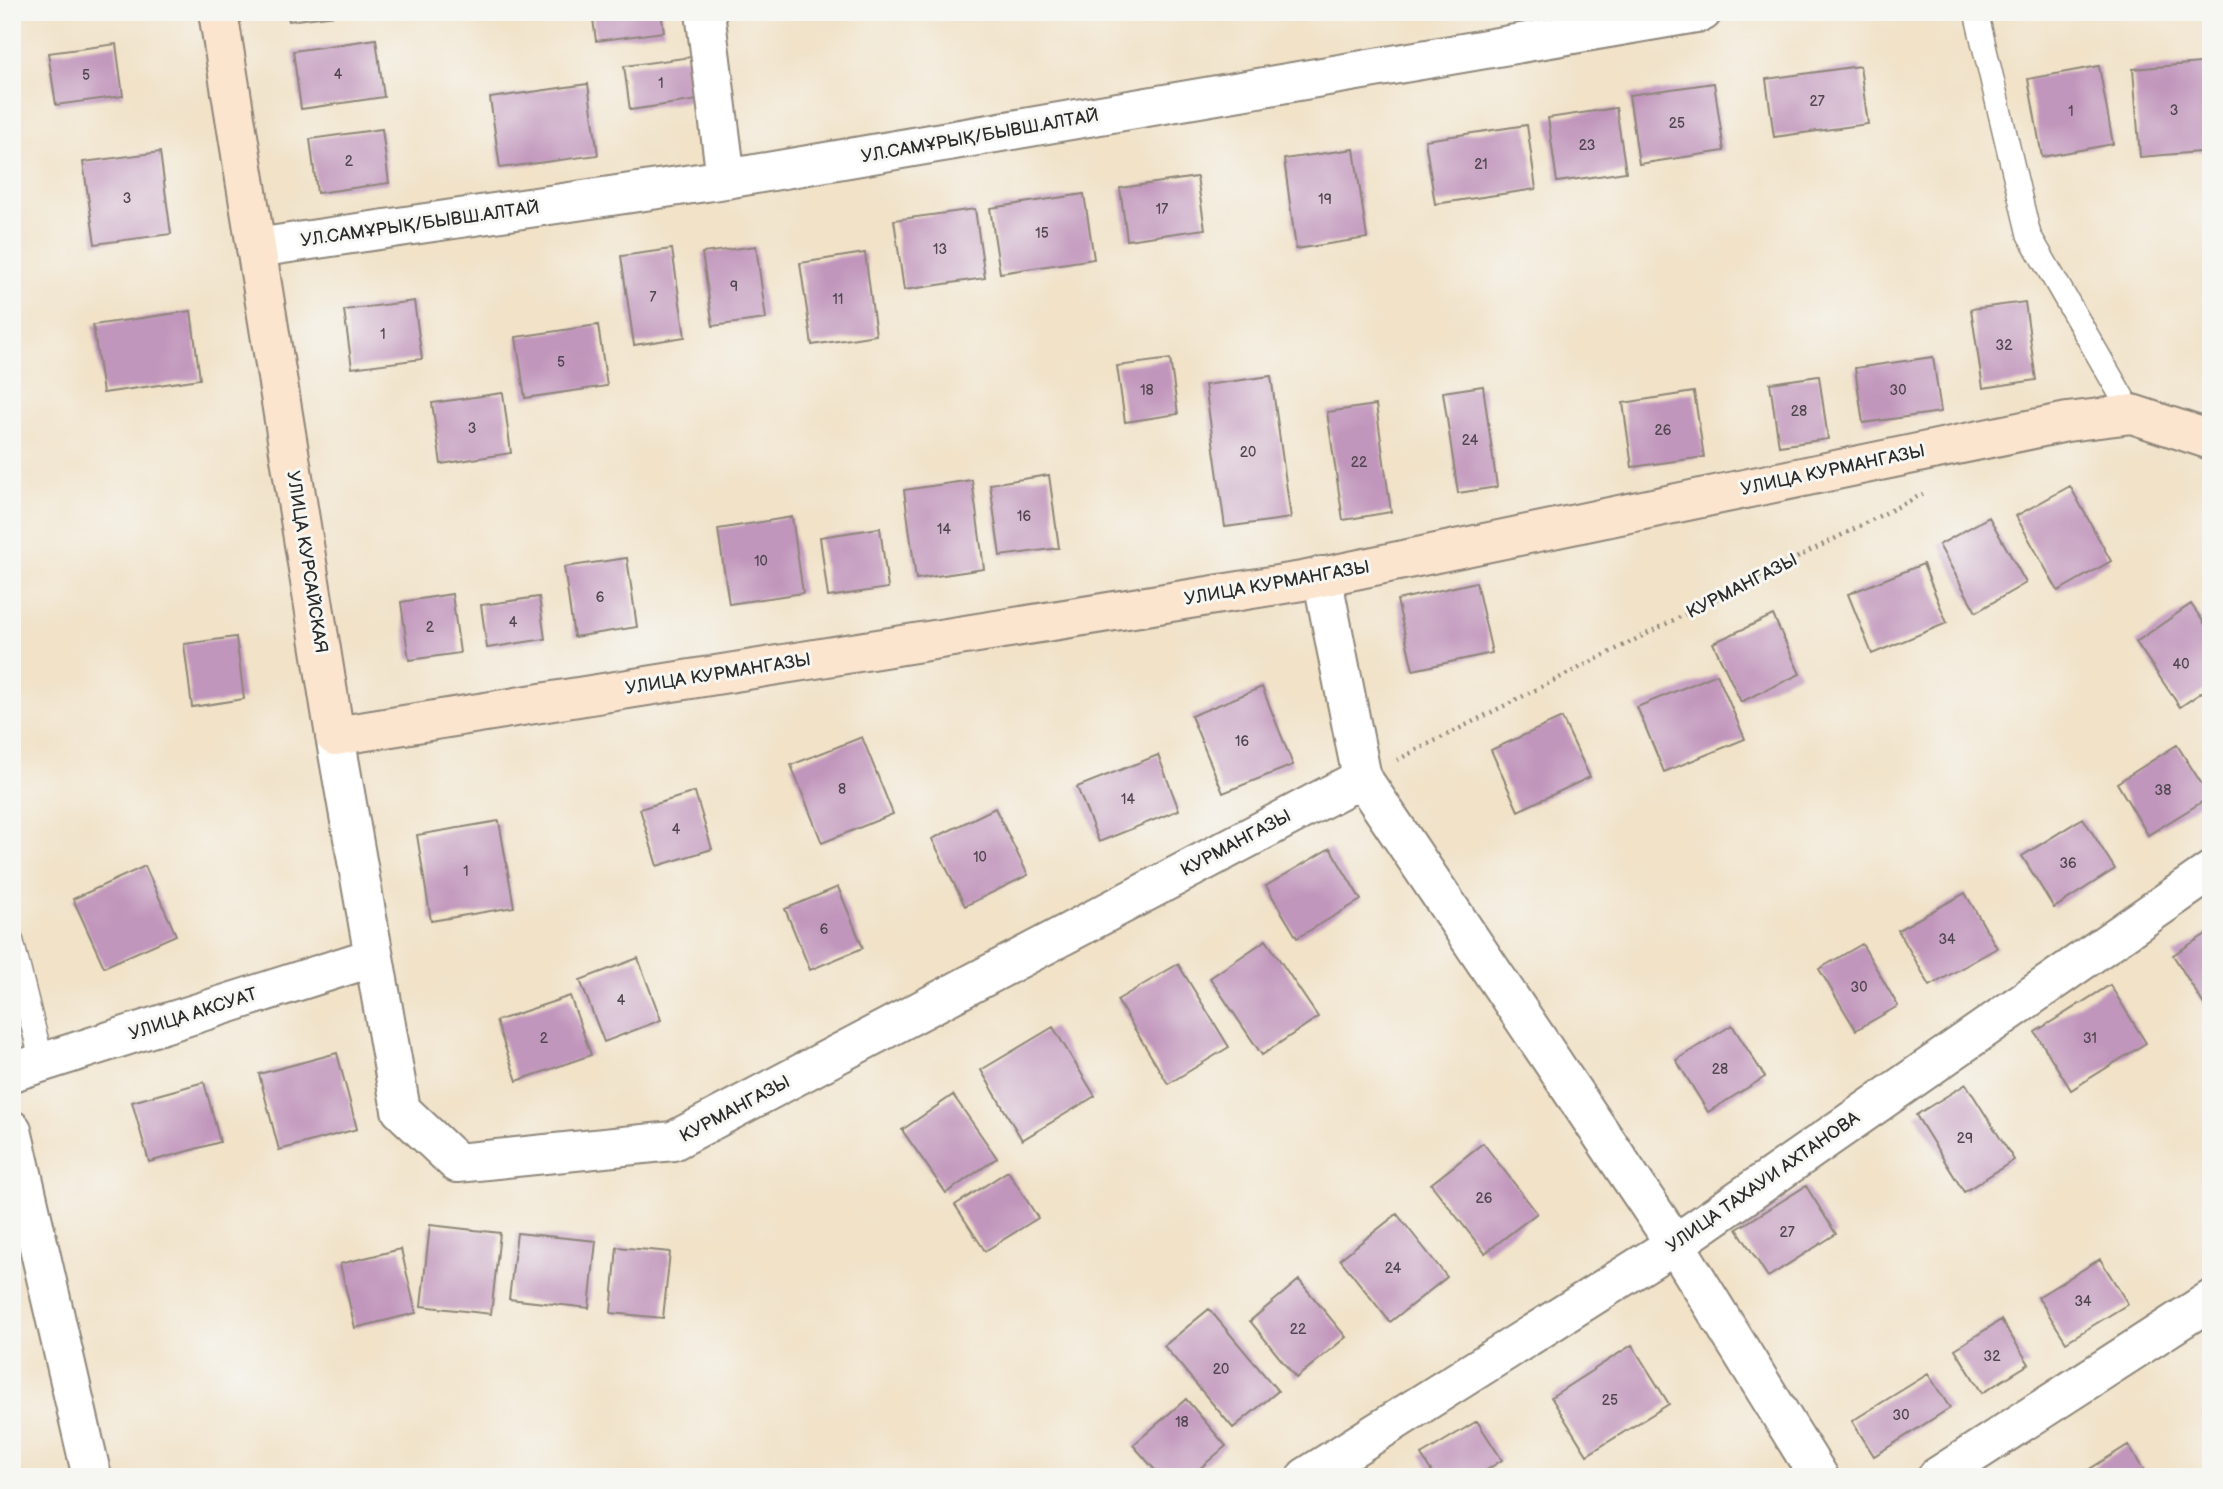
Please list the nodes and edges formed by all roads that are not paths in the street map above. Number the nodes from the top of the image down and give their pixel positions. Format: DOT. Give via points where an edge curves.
graph roads {
  1 [pos="218,12"];
  2 [pos="705,12"];
  3 [pos="1702,12"];
  4 [pos="1976,12"];
  5 [pos="726,179"];
  6 [pos="256,248"];
  7 [pos="2132,414"];
  8 [pos="2211,440"];
  9 [pos="1322,576"];
  10 [pos="335,736"];
  11 [pos="1362,778"];
  12 [pos="2211,871"];
  13 [pos="12,942"];
  14 [pos="374,957"];
  15 [pos="27,1067"];
  16 [pos="401,1110"];
  17 [pos="12,1130"];
  18 [pos="1675,1244"];
  19 [pos="2211,1300"];
  20 [pos="92,1477"];
  21 [pos="1306,1477"];
  22 [pos="1819,1477"];
  23 [pos="1937,1477"];
  1 -- 6 [label="street, УЛИЦА КУРСАЙСКАЯ"];
  2 -- 5 [label="street"];
  3 -- 5 [label="street, УЛ.САМҰРЫҚ/БЫВШ.АЛТАЙ"];
  4 -- 7 [label="lane" via="2029,235"];
  5 -- 6 [label="street, УЛ.САМҰРЫҚ/БЫВШ.АЛТАЙ"];
  6 -- 10 [label="street, УЛИЦА КУРСАЙСКАЯ"];
  7 -- 8 [label="street, УЛИЦА КУРМАНГАЗЫ"];
  7 -- 9 [label="street, УЛИЦА КУРМАНГАЗЫ" via="2067,422"];
  9 -- 10 [label="street, УЛИЦА КУРМАНГАЗЫ"];
  9 -- 11 [label="street"];
  10 -- 14 [label="street, УЛИЦА КУРСАЙСКАЯ"];
  11 -- 16 [label="street, КУРМАНГАЗЫ" via="673,1141 457,1163"];
  11 -- 18 [label="street"];
  12 -- 18 [label="street, УЛИЦА ТАХАУИ АХТАНОВА"];
  13 -- 15 [label="lane"];
  14 -- 15 [label="street, УЛИЦА АКСУАТ"];
  14 -- 16 [label="street, УЛИЦА КУРСАЙСКАЯ"];
  17 -- 20 [label="street"];
  18 -- 21 [label="street, УЛИЦА ТАХАУИ АХТАНОВА"];
  18 -- 22 [label="street"];
  19 -- 23 [label="street"];
}
